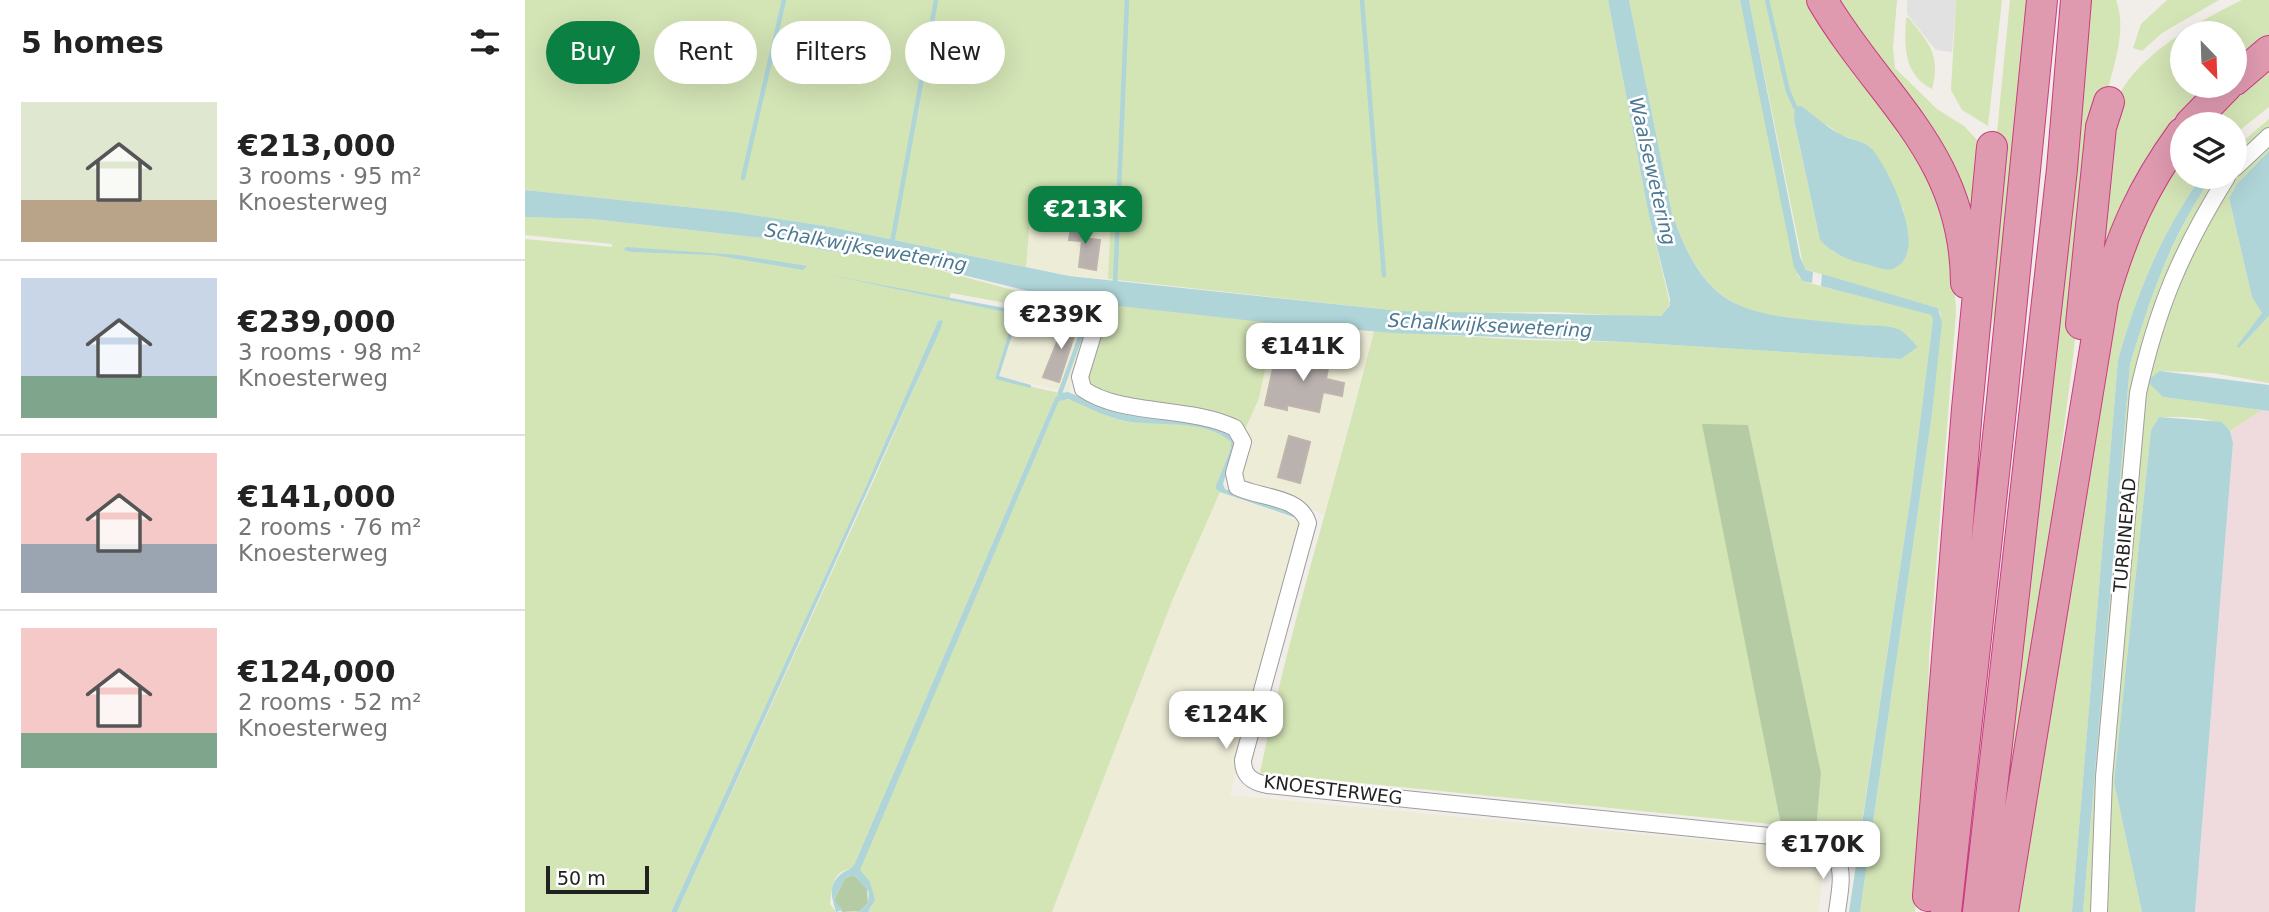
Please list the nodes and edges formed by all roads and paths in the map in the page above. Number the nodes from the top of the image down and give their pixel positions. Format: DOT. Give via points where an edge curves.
graph roads {
  1 [pos="1822,0"];
  2 [pos="2042,0"];
  3 [pos="2076,0"];
  4 [pos="2269,51"];
  5 [pos="2247,70"];
  6 [pos="2215,98"];
  7 [pos="2109,102"];
  8 [pos="2202,112"];
  9 [pos="2269,136"];
  10 [pos="1992,147"];
  11 [pos="2170,149"];
  12 [pos="2247,156"];
  13 [pos="2220,189"];
  14 [pos="1099,314"];
  15 [pos="1967,409"];
  16 [pos="2061,552"];
  17 [pos="1837,912"];
  18 [pos="1928,912"];
  19 [pos="1946,912"];
  20 [pos="1978,912"];
  21 [pos="2003,912"];
  22 [pos="2099,912"];
  1 -- 15 [label="highway" via="1925,141 1944,179 1965,265"];
  2 -- 19 [label="highway"];
  3 -- 20 [label="highway" via="2062,169"];
  4 -- 5 [label="highway"];
  6 -- 8 [label="highway"];
  7 -- 16 [label="highway" via="2101,127 2067,442"];
  9 -- 12 [label="street"];
  10 -- 15 [label="highway"];
  11 -- 16 [label="highway" via="2148,181 2121,239 2103,300"];
  13 -- 22 [label="street, TURBINEPAD" via="2173,276 2151,335 2138,393 2104,777"];
  14 -- 17 [label="street, KNOESTERWEG" via="1080,377 1083,389 1108,401 1234,428 1243,442 1233,477 1237,487 1298,507 1307,519 1243,760 1244,772 1251,779 1267,785 1800,839 1826,848 1838,859 1842,876"];
  15 -- 18 [label="highway"];
  16 -- 21 [label="highway"];
}
